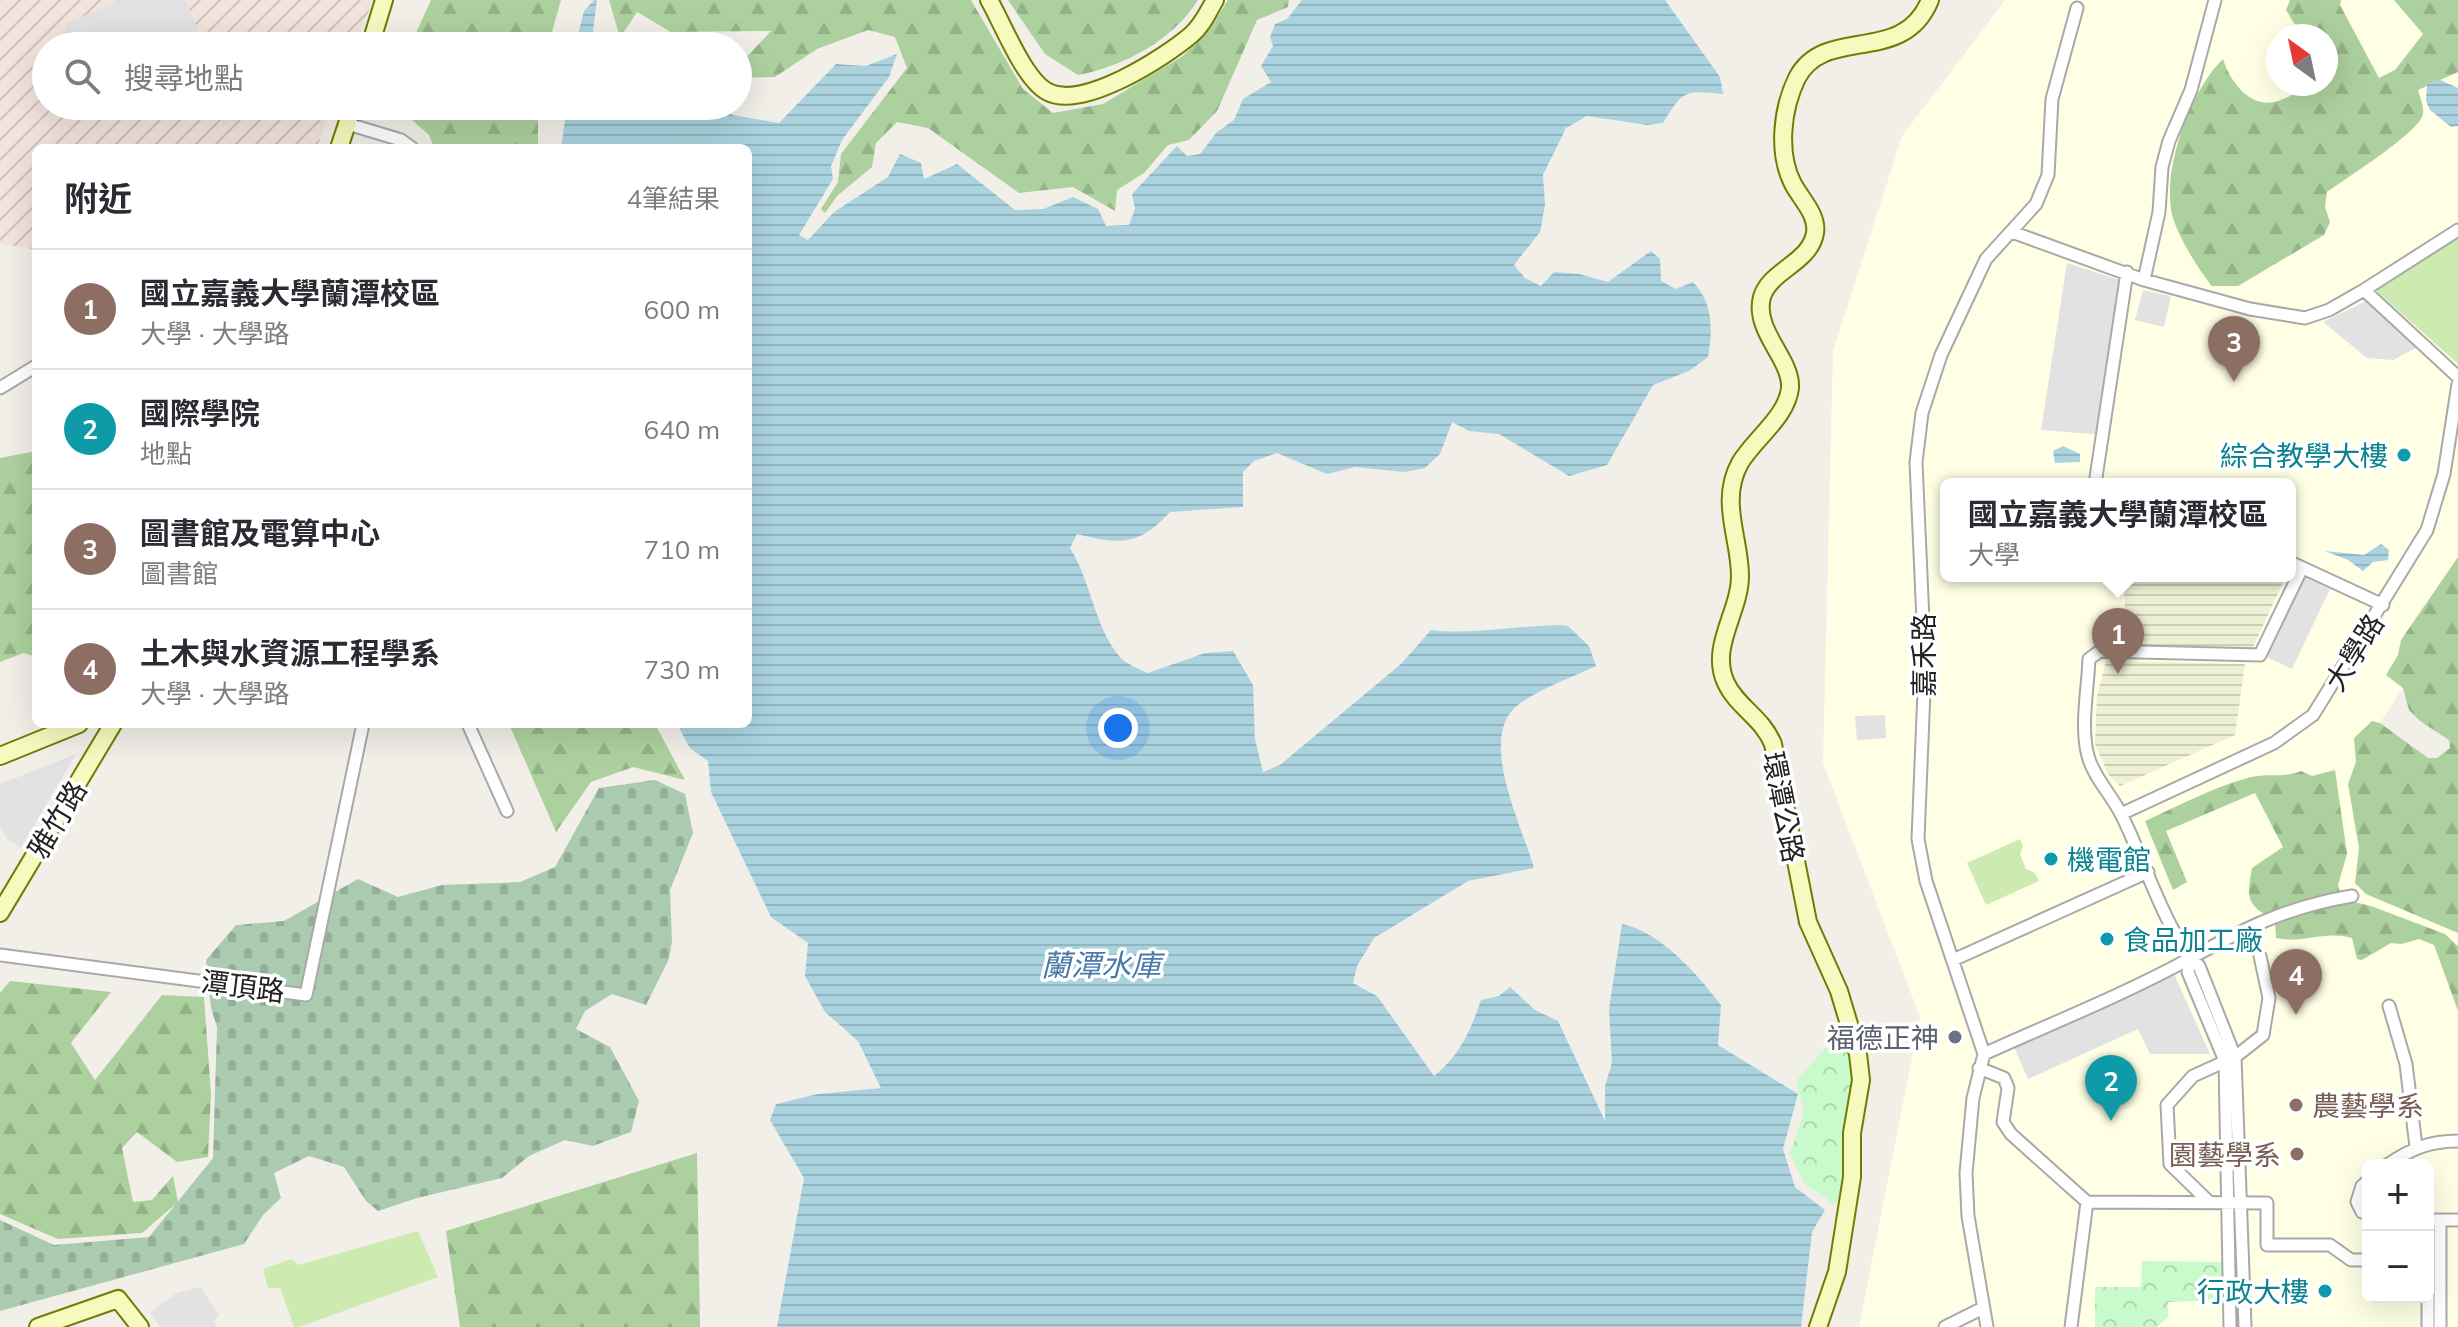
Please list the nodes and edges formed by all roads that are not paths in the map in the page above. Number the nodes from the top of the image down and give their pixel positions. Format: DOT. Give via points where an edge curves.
graph roads {
  1 [pos="384,0"];
  2 [pos="989,0"];
  3 [pos="1215,0"];
  4 [pos="1930,0"];
  5 [pos="2215,0"];
  6 [pos="2077,8"];
  7 [pos="374,32"];
  8 [pos="349,120"];
  9 [pos="348,124"];
  10 [pos="340,144"];
  11 [pos="406,144"];
  12 [pos="2458,230"];
  13 [pos="2012,232"];
  14 [pos="2127,272"];
  15 [pos="2144,280"];
  16 [pos="2364,290"];
  17 [pos="32,368"];
  18 [pos="2458,377"];
  19 [pos="2458,384"];
  20 [pos="0,388"];
  21 [pos="2096,478"];
  22 [pos="2296,565"];
  23 [pos="2302,568"];
  24 [pos="2296,580"];
  25 [pos="2295,582"];
  26 [pos="2383,605"];
  27 [pos="69,728"];
  28 [pos="111,728"];
  29 [pos="362,728"];
  30 [pos="470,728"];
  31 [pos="0,756"];
  32 [pos="507,811"];
  33 [pos="2121,814"];
  34 [pos="2148,872"];
  35 [pos="2352,896"];
  36 [pos="0,913"];
  37 [pos="0,955"];
  38 [pos="2260,956"];
  39 [pos="2190,958"];
  40 [pos="1953,960"];
  41 [pos="2389,1006"];
  42 [pos="1984,1054"];
  43 [pos="2230,1059"];
  44 [pos="1979,1068"];
  45 [pos="2458,1141"];
  46 [pos="2416,1147"];
  47 [pos="2397,1159"];
  48 [pos="2362,1186"];
  49 [pos="2087,1202"];
  50 [pos="2209,1202"];
  51 [pos="2228,1202"];
  52 [pos="2242,1202"];
  53 [pos="2362,1212"];
  54 [pos="2434,1220"];
  55 [pos="2458,1220"];
  56 [pos="2362,1260"];
  57 [pos="2428,1303"];
  58 [pos="1983,1308"];
  59 [pos="38,1327"];
  60 [pos="140,1327"];
  61 [pos="1818,1327"];
  62 [pos="1945,1327"];
  63 [pos="1987,1327"];
  64 [pos="2071,1327"];
  65 [pos="2230,1327"];
  66 [pos="2245,1327"];
  67 [pos="2428,1327"];
  68 [pos="2440,1327"];
  1 -- 7 [label="street"];
  2 -- 3 [label="street" via="1030,76 1050,94 1065,97 1113,84 1192,35"];
  4 -- 61 [label="street, 環潭公路" via="1910,31 1826,52 1797,79 1782,152 1815,222 1815,233 1808,250 1766,287 1761,300 1762,318 1790,384 1788,398 1740,464 1730,501 1740,576 1721,664 1725,682 1765,725 1773,744 1808,922 1839,991 1861,1080 1837,1272"];
  5 -- 15 [label="street" via="2191,90 2166,154"];
  6 -- 13 [label="street, 嘉禾路" via="2052,99 2048,175 2036,204"];
  8 -- 9 [label="street"];
  9 -- 10 [label="street"];
  9 -- 11 [label="street"];
  12 -- 16 [label="street"];
  13 -- 14 [label="street"];
  13 -- 40 [label="street, 嘉禾路" via="1986,259 1941,355 1922,413 1916,462 1925,666 1918,839"];
  14 -- 15 [label="street"];
  14 -- 21 [label="street"];
  15 -- 16 [label="street" via="2305,318"];
  16 -- 18 [label="street"];
  17 -- 20 [label="street"];
  19 -- 26 [label="street, 大學路" via="2444,474 2427,530"];
  22 -- 23 [label="street"];
  23 -- 24 [label="street"];
  23 -- 26 [label="street"];
  25 -- 33 [label="street" via="2260,655 2100,651 2089,659 2088,758"];
  26 -- 33 [label="street, 大學路" via="2313,715 2274,743"];
  27 -- 31 [label="street"];
  28 -- 36 [label="street, 雅竹路"];
  29 -- 37 [label="street, 潭頂路" via="306,995"];
  30 -- 32 [label="street"];
  33 -- 34 [label="street"];
  34 -- 39 [label="street"];
  34 -- 40 [label="street"];
  35 -- 39 [label="street" via="2285,911"];
  38 -- 43 [label="street" via="2269,998 2263,1035"];
  39 -- 42 [label="street"];
  39 -- 43 [label="street" via="2199,966"];
  40 -- 42 [label="street, 嘉禾路"];
  41 -- 46 [label="street" via="2406,1064"];
  42 -- 44 [label="street"];
  43 -- 50 [label="street" via="2193,1076 2167,1105 2170,1164"];
  43 -- 51 [label="street"];
  43 -- 52 [label="street"];
  44 -- 49 [label="street" via="2004,1078 2008,1088 2003,1122 2011,1134"];
  44 -- 58 [label="street" via="1966,1173"];
  45 -- 46 [label="street"];
  46 -- 47 [label="street"];
  48 -- 53 [label="street" via="2357,1202"];
  49 -- 50 [label="street"];
  49 -- 64 [label="street"];
  50 -- 51 [label="street"];
  51 -- 52 [label="street"];
  51 -- 65 [label="street"];
  52 -- 56 [label="street" via="2267,1203 2267,1245 2330,1245 2351,1260"];
  52 -- 66 [label="street"];
  54 -- 55 [label="street"];
  54 -- 68 [label="street"];
  57 -- 67 [label="street"];
  58 -- 62 [label="street"];
  58 -- 63 [label="street"];
  59 -- 60 [label="street" via="118,1299"];
}
